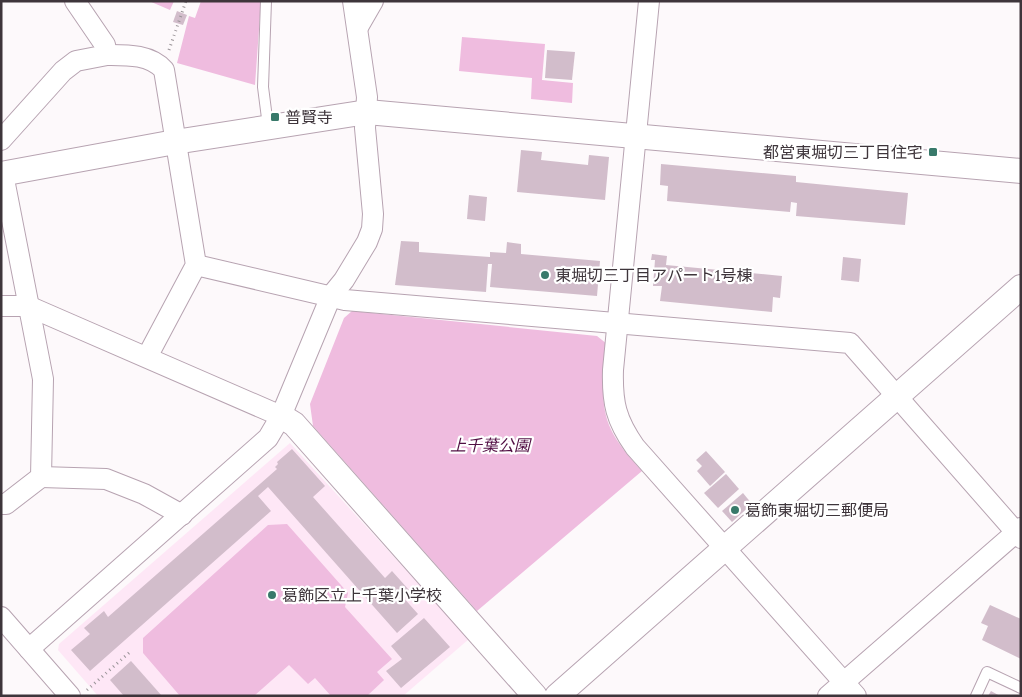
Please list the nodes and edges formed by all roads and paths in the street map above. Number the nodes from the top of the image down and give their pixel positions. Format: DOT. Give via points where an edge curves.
graph roads {
  1 [pos="75,1"];
  2 [pos="186,1"];
  3 [pos="266,1"];
  4 [pos="354,1"];
  5 [pos="373,1"];
  6 [pos="649,1"];
  7 [pos="358,27"];
  8 [pos="107,55"];
  9 [pos="166,59"];
  10 [pos="367,112"];
  11 [pos="268,126"];
  12 [pos="634,135"];
  13 [pos="1,140"];
  14 [pos="175,142"];
  15 [pos="1021,171"];
  16 [pos="2,172"];
  17 [pos="196,265"];
  18 [pos="1021,287"];
  19 [pos="330,296"];
  20 [pos="1,306"];
  21 [pos="28,306"];
  22 [pos="617,323"];
  23 [pos="147,357"];
  24 [pos="897,396"];
  25 [pos="281,416"];
  26 [pos="41,478"];
  27 [pos="1,504"];
  28 [pos="182,516"];
  29 [pos="1019,533"];
  30 [pos="724,548"];
  31 [pos="1,617"];
  32 [pos="29,649"];
  33 [pos="130,652"];
  34 [pos="1021,688"];
  35 [pos="849,689"];
  36 [pos="78,693"];
  37 [pos="535,696"];
  38 [pos="557,696"];
  39 [pos="828,696"];
  40 [pos="976,696"];
  1 -- 8 [label="street" via="105,45"];
  2 -- 9 [label="path"];
  3 -- 11 [label="lane" via="263,87"];
  4 -- 7 [label="street"];
  5 -- 7 [label="street"];
  6 -- 12 [label="street"];
  7 -- 10 [label="street"];
  8 -- 13 [label="street" via="76,60 62,71"];
  8 -- 14 [label="street" via="158,62 164,70"];
  10 -- 11 [label="street"];
  10 -- 12 [label="street"];
  10 -- 19 [label="street" via="365,128 372,229 344,280"];
  11 -- 14 [label="street"];
  12 -- 15 [label="street"];
  12 -- 22 [label="street"];
  14 -- 16 [label="street"];
  14 -- 17 [label="street"];
  16 -- 21 [label="street"];
  17 -- 19 [label="street"];
  17 -- 23 [label="street"];
  18 -- 24 [label="street"];
  19 -- 22 [label="street" via="345,300"];
  19 -- 25 [label="street"];
  20 -- 21 [label="street"];
  21 -- 23 [label="street"];
  21 -- 26 [label="street" via="43,379"];
  22 -- 24 [label="street" via="850,343"];
  22 -- 30 [label="street" via="612,396 623,431"];
  23 -- 25 [label="street"];
  24 -- 29 [label="street"];
  24 -- 30 [label="street"];
  25 -- 28 [label="street" via="268,438"];
  25 -- 37 [label="street" via="294,424"];
  26 -- 27 [label="street" via="6,504"];
  26 -- 28 [label="street" via="106,479 144,494"];
  28 -- 32 [label="street"];
  29 -- 35 [label="street"];
  30 -- 35 [label="street"];
  30 -- 38 [label="street"];
  31 -- 32 [label="street"];
  32 -- 36 [label="street"];
  33 -- 36 [label="path"];
  34 -- 40 [label="lane" via="988,672"];
  35 -- 39 [label="street"];
}
